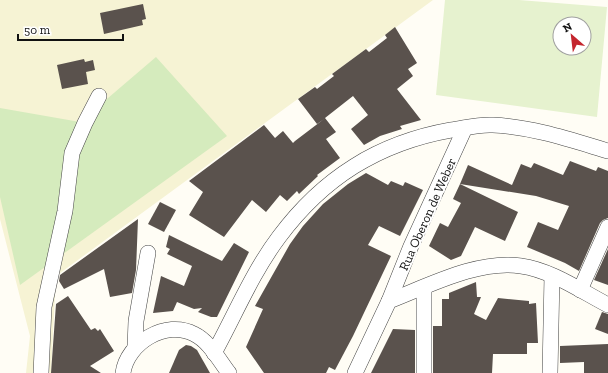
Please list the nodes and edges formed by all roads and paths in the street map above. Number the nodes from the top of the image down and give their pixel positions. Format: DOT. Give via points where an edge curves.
graph roads {
  1 [pos="98,96"];
  2 [pos="465,128"];
  3 [pos="608,151"];
  4 [pos="608,227"];
  5 [pos="148,253"];
  6 [pos="552,276"];
  7 [pos="424,288"];
  8 [pos="580,290"];
  9 [pos="389,300"];
  10 [pos="608,305"];
  11 [pos="135,347"];
  12 [pos="214,354"];
  13 [pos="41,373"];
  14 [pos="123,373"];
  15 [pos="229,373"];
  16 [pos="355,373"];
  17 [pos="424,373"];
  18 [pos="550,373"];
  1 -- 13 [label="street" via="72,153 65,211 44,307"];
  2 -- 3 [label="street" via="494,125 531,130"];
  2 -- 9 [label="street, Rua Oberon de Weber"];
  2 -- 12 [label="street" via="427,135 383,151 357,164 312,198 278,238"];
  4 -- 8 [label="street"];
  5 -- 11 [label="street" via="136,320"];
  6 -- 7 [label="street" via="523,266 491,265"];
  6 -- 8 [label="street"];
  6 -- 18 [label="street"];
  7 -- 9 [label="street"];
  7 -- 17 [label="street"];
  8 -- 10 [label="street"];
  9 -- 16 [label="street, Rua Oberon de Weber"];
  11 -- 12 [label="street" via="155,333 173,329 185,330 201,338"];
  11 -- 14 [label="street" via="128,357"];
  12 -- 15 [label="street"];
}
